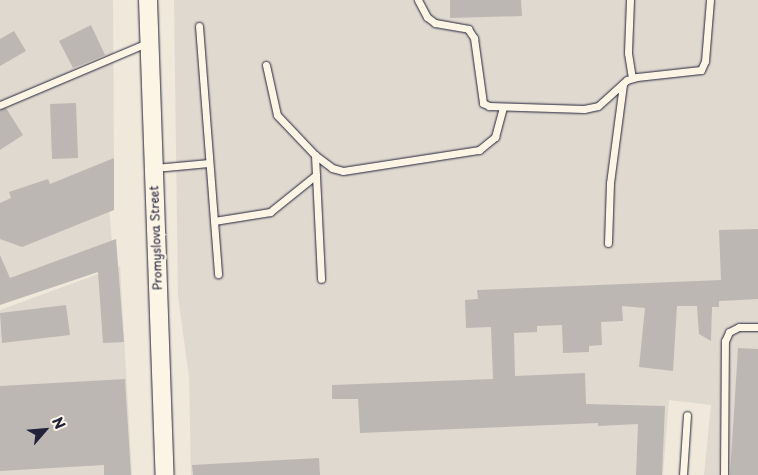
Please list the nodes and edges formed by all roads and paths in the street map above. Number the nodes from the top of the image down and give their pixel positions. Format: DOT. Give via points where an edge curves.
graph roads {
  1 [pos="148,0"];
  2 [pos="418,0"];
  3 [pos="630,0"];
  4 [pos="710,0"];
  5 [pos="199,26"];
  6 [pos="149,42"];
  7 [pos="266,65"];
  8 [pos="632,78"];
  9 [pos="623,84"];
  10 [pos="0,105"];
  11 [pos="504,107"];
  12 [pos="315,155"];
  13 [pos="209,163"];
  14 [pos="154,168"];
  15 [pos="316,175"];
  16 [pos="214,221"];
  17 [pos="608,243"];
  18 [pos="218,274"];
  19 [pos="321,279"];
  20 [pos="758,327"];
  21 [pos="687,415"];
  22 [pos="165,475"];
  23 [pos="683,475"];
  24 [pos="724,475"];
  1 -- 6 [label="street, Promyslova Street"];
  2 -- 11 [label="lane" via="435,23 468,29 474,38 480,97 489,106"];
  3 -- 8 [label="lane" via="628,53"];
  4 -- 8 [label="lane" via="705,61 701,70"];
  5 -- 13 [label="lane"];
  6 -- 10 [label="lane"];
  6 -- 14 [label="street, Promyslova Street"];
  7 -- 12 [label="lane" via="274,109"];
  8 -- 9 [label="lane"];
  9 -- 11 [label="lane" via="598,106 584,109"];
  9 -- 17 [label="lane" via="611,174"];
  11 -- 12 [label="lane" via="495,137 479,150 355,171 332,168"];
  12 -- 15 [label="lane"];
  13 -- 14 [label="lane"];
  13 -- 16 [label="lane"];
  14 -- 22 [label="street, Promyslova Street"];
  15 -- 16 [label="lane" via="270,212"];
  15 -- 19 [label="lane"];
  16 -- 18 [label="lane"];
  20 -- 24 [label="lane" via="739,327 729,332 725,341"];
  21 -- 23 [label="lane"];
}
